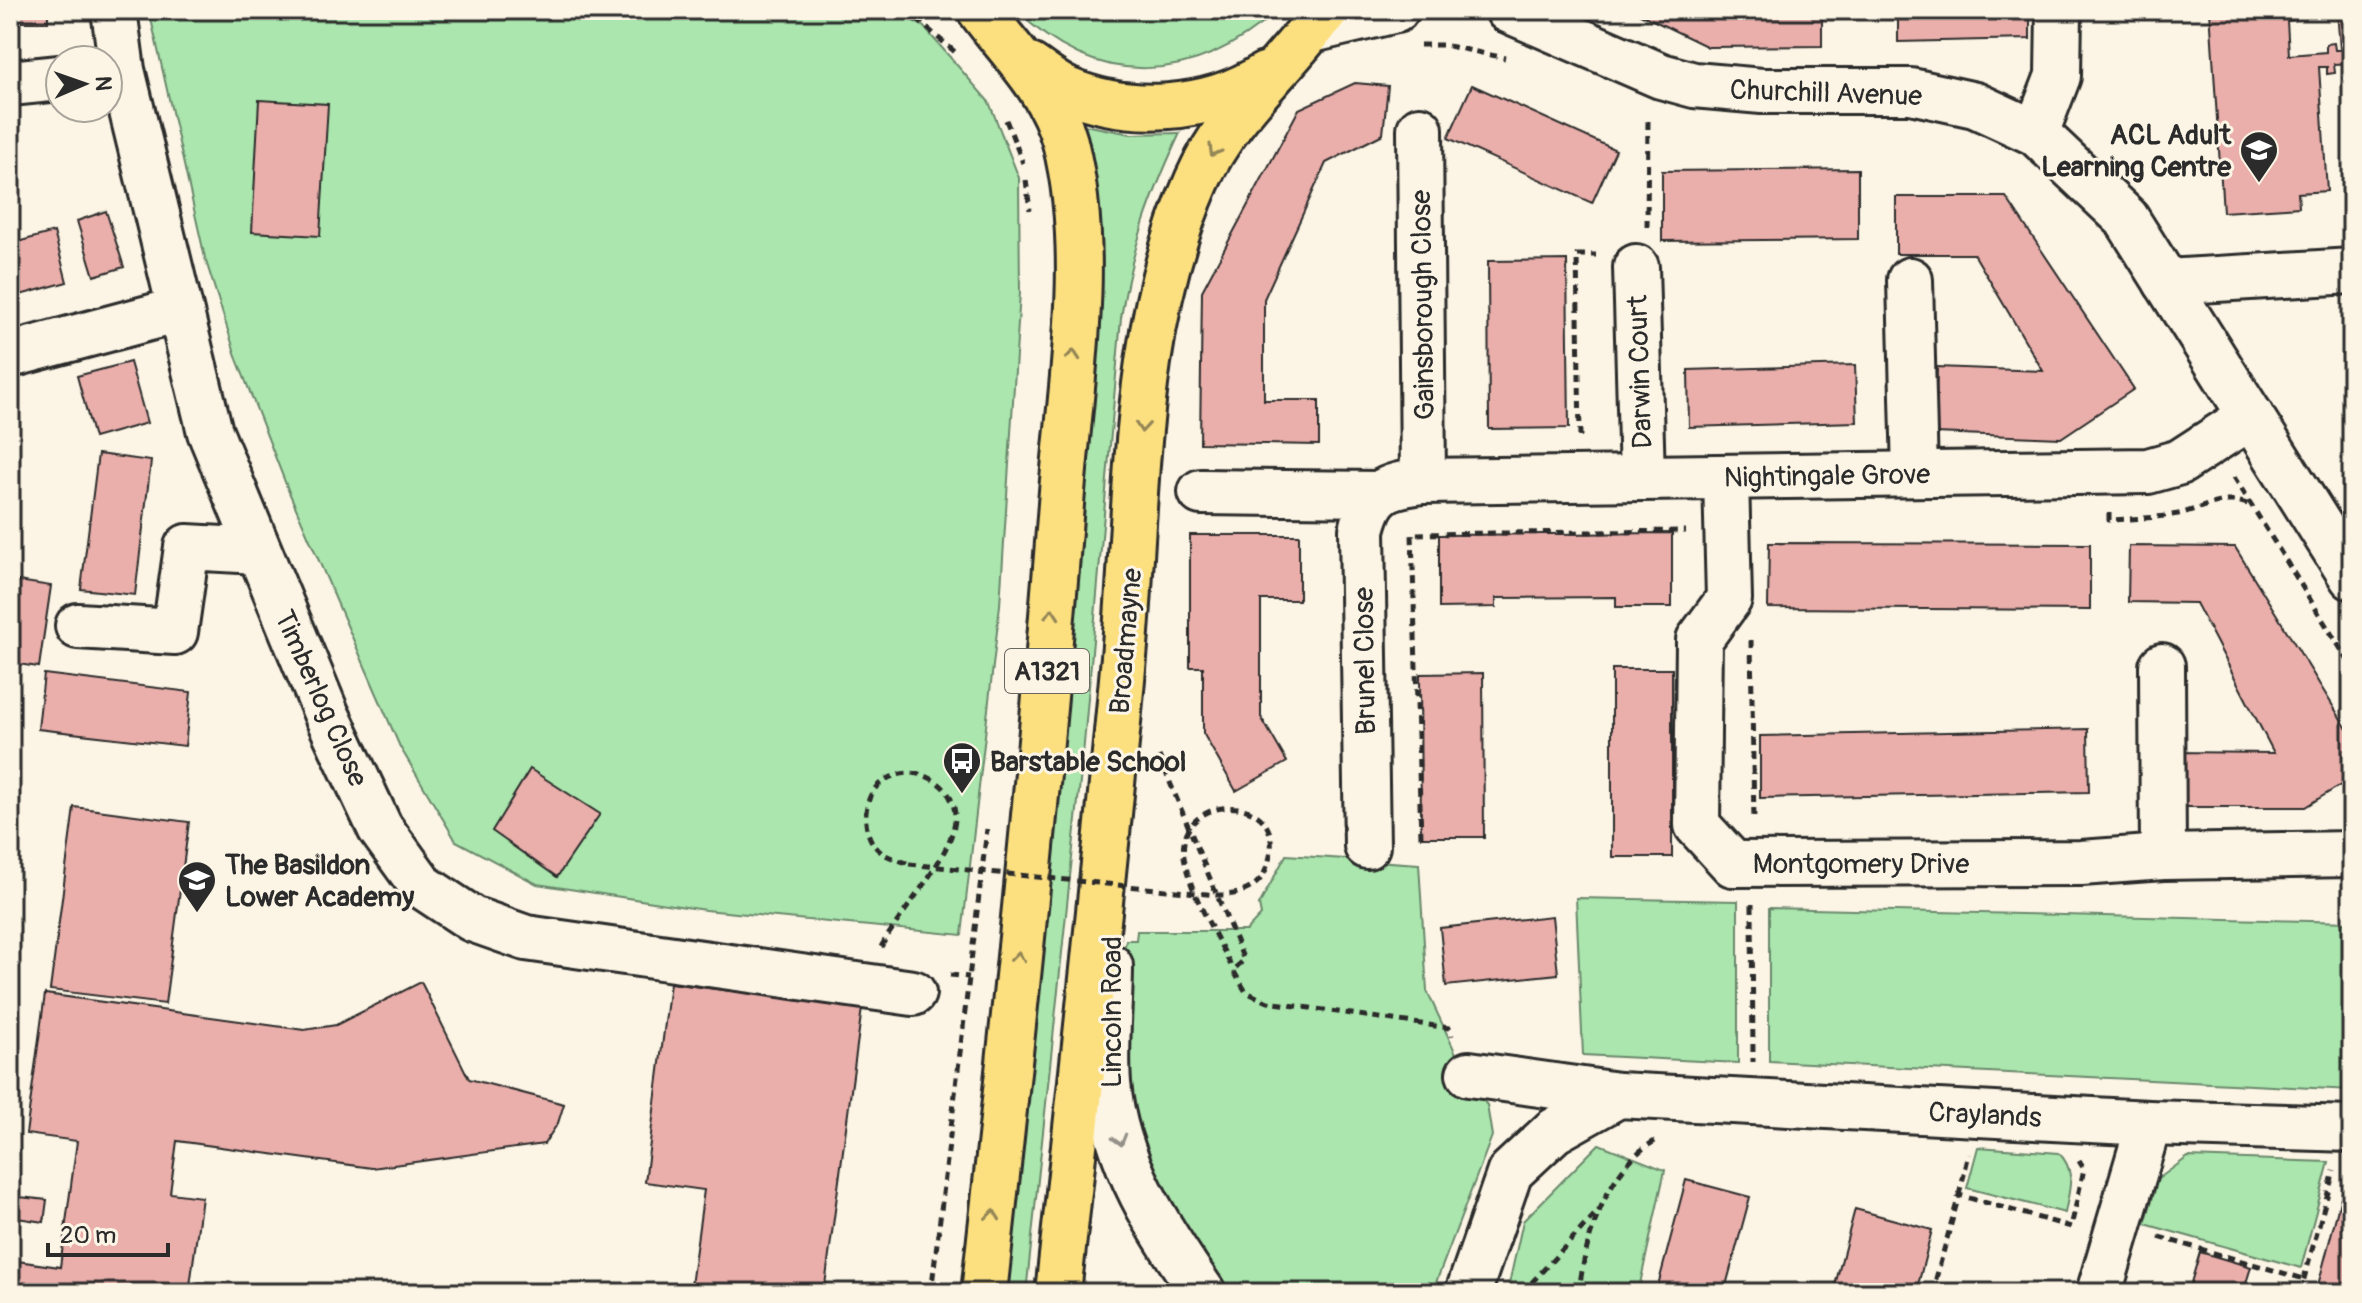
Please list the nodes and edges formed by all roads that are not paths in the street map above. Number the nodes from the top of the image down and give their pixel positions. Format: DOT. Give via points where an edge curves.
graph roads {
  1 [pos="114,10"];
  2 [pos="1508,10"];
  3 [pos="2059,10"];
  4 [pos="1319,20"];
  5 [pos="1404,27"];
  6 [pos="991,28"];
  7 [pos="115,44"];
  8 [pos="1277,67"];
  9 [pos="44,80"];
  10 [pos="10,83"];
  11 [pos="124,105"];
  12 [pos="1420,129"];
  13 [pos="2036,133"];
  14 [pos="1636,267"];
  15 [pos="2352,271"];
  16 [pos="1910,280"];
  17 [pos="2166,282"];
  18 [pos="179,310"];
  19 [pos="10,355"];
  20 [pos="2251,416"];
  21 [pos="1915,474"];
  22 [pos="1726,477"];
  23 [pos="1642,478"];
  24 [pos="1398,487"];
  25 [pos="1201,492"];
  26 [pos="258,551"];
  27 [pos="2352,577"];
  28 [pos="78,626"];
  29 [pos="2162,666"];
  30 [pos="1115,756"];
  31 [pos="1367,846"];
  32 [pos="2352,854"];
  33 [pos="2163,857"];
  34 [pos="913,993"];
  35 [pos="1469,1074"];
  36 [pos="1618,1095"];
  37 [pos="2149,1123"];
  38 [pos="2344,1148"];
  39 [pos="984,1293"];
  40 [pos="1058,1293"];
  41 [pos="1203,1293"];
  42 [pos="1468,1293"];
  43 [pos="2099,1293"];
  1 -- 7 [label="street, Timberlog Close"];
  2 -- 13 [label="street, Churchill Avenue" via="1694,85 1762,91 1911,91 1975,105"];
  3 -- 13 [label="street" via="2058,76"];
  4 -- 5 [label="street"];
  4 -- 8 [label="main road, Broadmayne / A1321"];
  6 -- 8 [label="main road, Broadmayne / A1321" via="1063,89 1130,106 1218,98"];
  39 -- 6 [label="main road, Broadmayne / A1321, one-way" via="1053,608 1077,283 1074,204 1064,141 1042,85"];
  8 -- 30 [label="main road, Broadmayne / A1321, one-way" via="1226,131 1198,178 1163,280 1151,336"];
  9 -- 10 [label="street"];
  11 -- 18 [label="street, Timberlog Close"];
  12 -- 24 [label="street, Gainsborough Close"];
  13 -- 17 [label="street, Churchill Avenue" via="2126,218"];
  14 -- 23 [label="street, Darwin Court"];
  15 -- 17 [label="street"];
  16 -- 21 [label="street"];
  17 -- 20 [label="street, Churchill Avenue"];
  18 -- 19 [label="street"];
  18 -- 26 [label="street, Timberlog Close" via="210,432"];
  20 -- 21 [label="street, Nightingale Grove" via="2167,468"];
  20 -- 27 [label="street, Churchill Avenue"];
  21 -- 22 [label="street, Nightingale Grove"];
  22 -- 23 [label="street, Nightingale Grove"];
  22 -- 33 [label="street, Montgomery Drive" via="1729,599 1699,640 1697,825 1733,864 2081,863"];
  23 -- 24 [label="street, Nightingale Grove"];
  24 -- 25 [label="street, Nightingale Grove"];
  24 -- 31 [label="street, Brunel Close" via="1368,505 1362,530"];
  26 -- 28 [label="street" via="187,547 175,632"];
  26 -- 34 [label="street, Timberlog Close" via="380,828 422,886 472,919 526,938"];
  29 -- 33 [label="street"];
  30 -- 40 [label="main road, Broadmayne / A1321"];
  30 -- 41 [label="street, Lincoln Road, one-way" via="1108,1082 1119,1140 1141,1195"];
  32 -- 33 [label="street, Montgomery Drive"];
  35 -- 36 [label="street, Craylands"];
  36 -- 37 [label="street, Craylands"];
  36 -- 42 [label="street" via="1554,1131 1510,1172"];
  37 -- 38 [label="street, Craylands"];
  37 -- 43 [label="street"];
}
